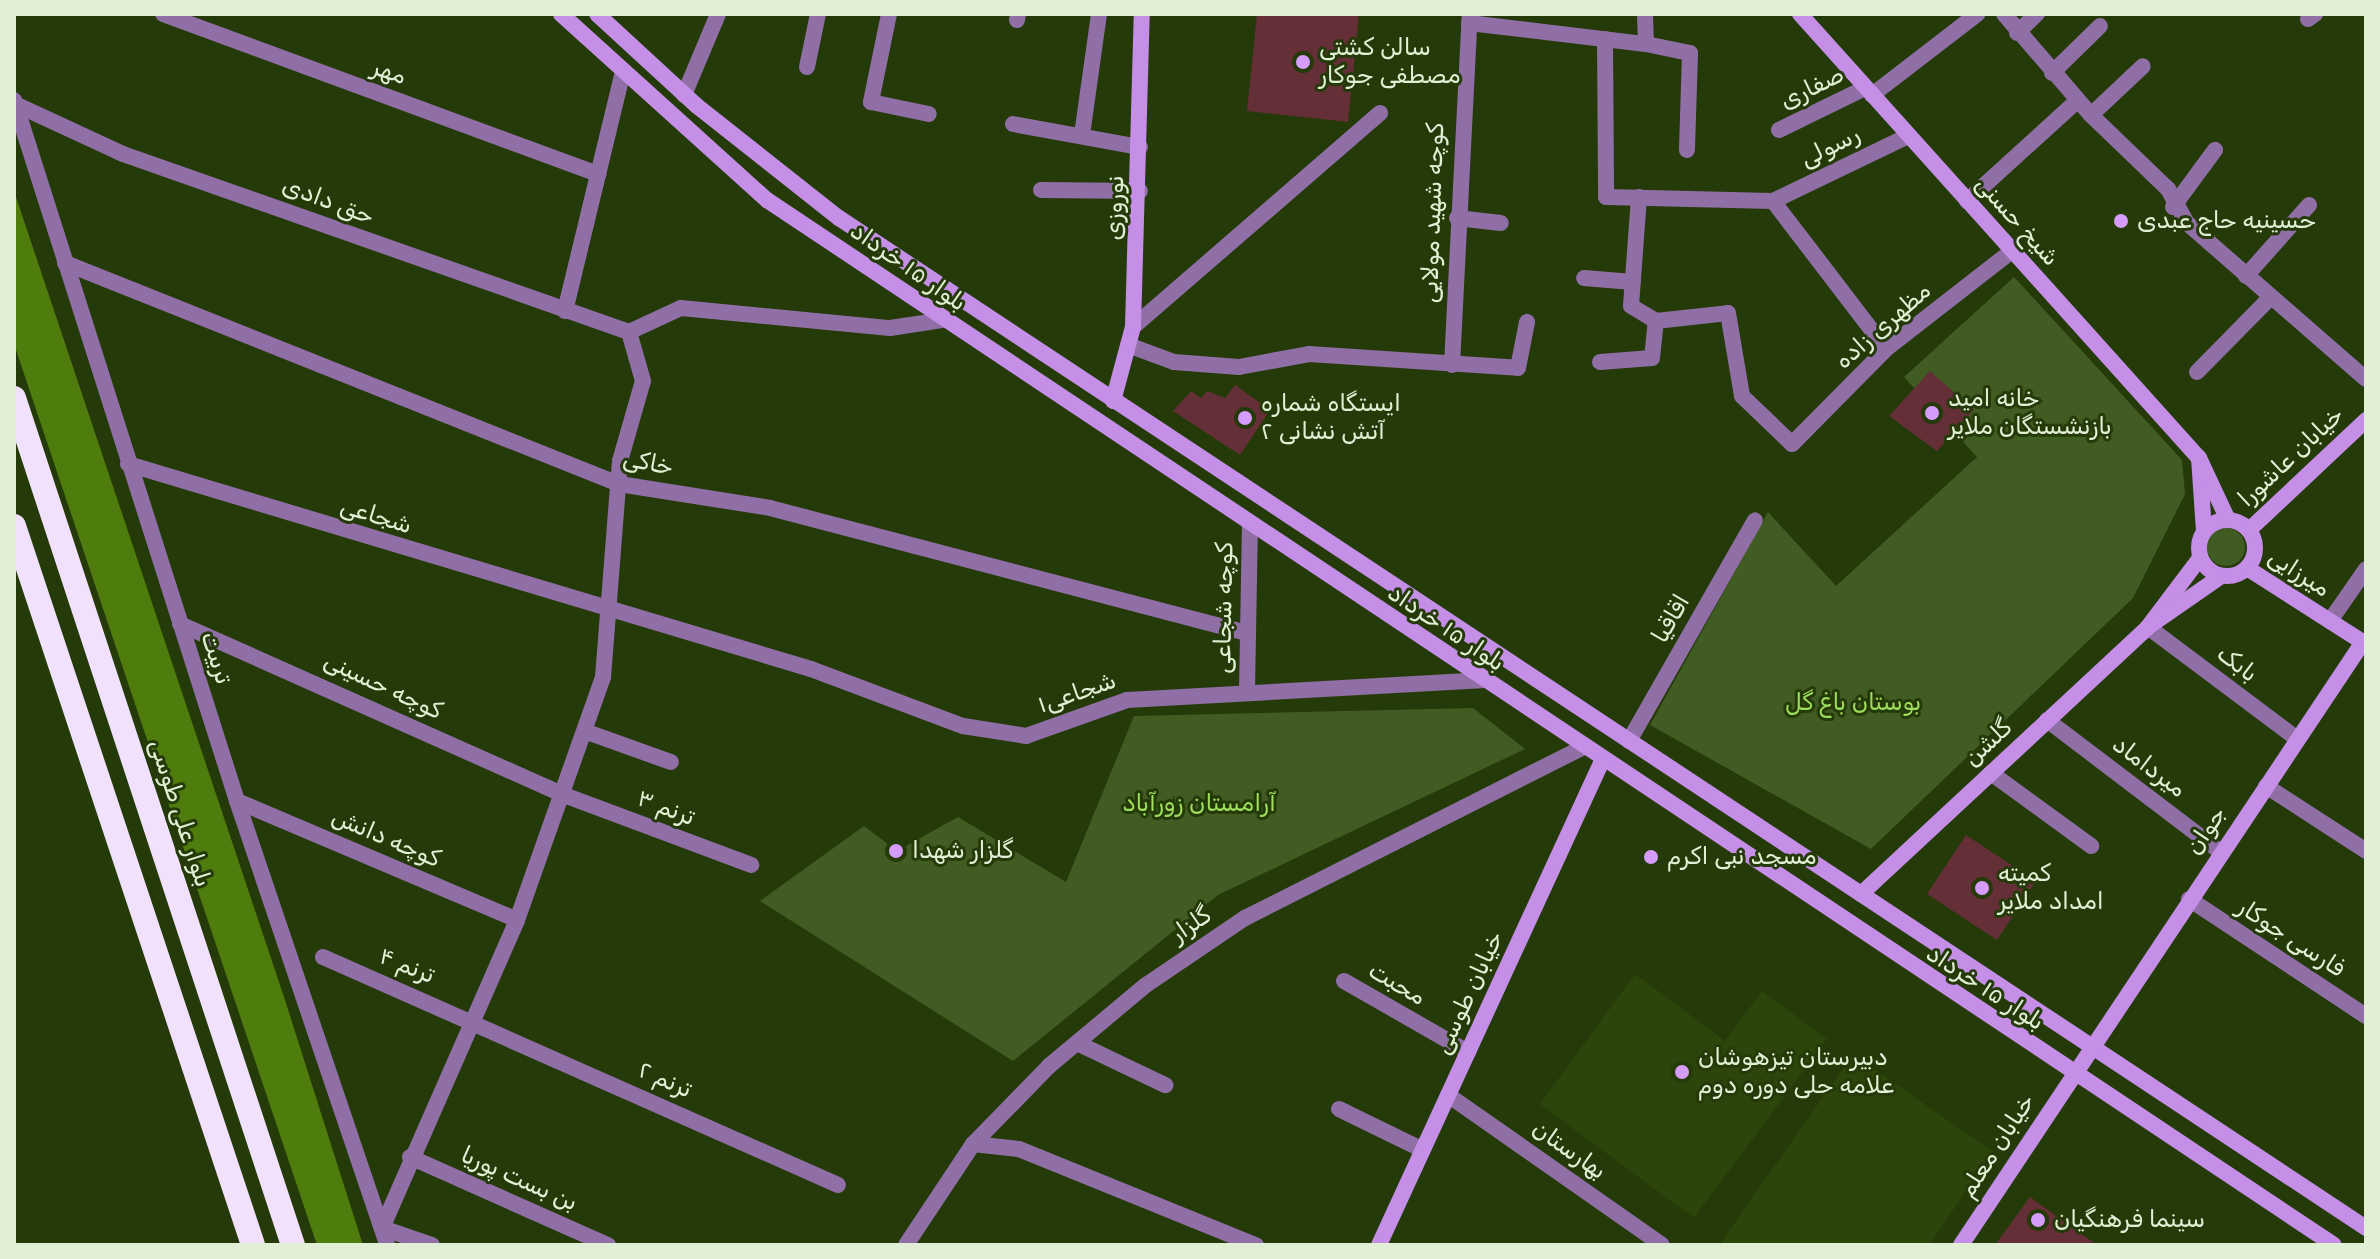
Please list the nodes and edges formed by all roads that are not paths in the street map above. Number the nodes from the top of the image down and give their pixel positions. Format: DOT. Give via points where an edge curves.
graph roads {
  1 [pos="163,14"];
  2 [pos="561,14"];
  3 [pos="597,14"];
  4 [pos="718,14"];
  5 [pos="818,14"];
  6 [pos="889,14"];
  7 [pos="1099,14"];
  8 [pos="1142,14"];
  9 [pos="1645,14"];
  10 [pos="1800,14"];
  11 [pos="1977,14"];
  12 [pos="2004,14"];
  13 [pos="2037,14"];
  14 [pos="1469,19"];
  15 [pos="2100,26"];
  16 [pos="2017,33"];
  17 [pos="1605,39"];
  18 [pos="1646,44"];
  19 [pos="2143,66"];
  20 [pos="807,67"];
  21 [pos="2052,73"];
  22 [pos="622,76"];
  23 [pos="1869,92"];
  24 [pos="684,95"];
  25 [pos="2077,101"];
  26 [pos="15,102"];
  27 [pos="1380,113"];
  28 [pos="929,114"];
  29 [pos="2091,115"];
  30 [pos="1013,124"];
  31 [pos="1779,130"];
  32 [pos="1082,135"];
  33 [pos="1908,136"];
  34 [pos="1140,147"];
  35 [pos="1687,150"];
  36 [pos="2215,150"];
  37 [pos="599,174"];
  38 [pos="1041,190"];
  39 [pos="1140,191"];
  40 [pos="1639,197"];
  41 [pos="1773,201"];
  42 [pos="1967,201"];
  43 [pos="2309,205"];
  44 [pos="2173,207"];
  45 [pos="1457,218"];
  46 [pos="1501,223"];
  47 [pos="2012,251"];
  48 [pos="65,263"];
  49 [pos="2246,276"];
  50 [pos="1584,278"];
  51 [pos="1633,282"];
  52 [pos="2270,298"];
  53 [pos="565,311"];
  54 [pos="943,320"];
  55 [pos="1656,321"];
  56 [pos="1527,322"];
  57 [pos="1133,327"];
  58 [pos="629,332"];
  59 [pos="1128,345"];
  60 [pos="1886,349"];
  61 [pos="1600,362"];
  62 [pos="1452,365"];
  63 [pos="2197,372"];
  64 [pos="2366,379"];
  65 [pos="14,398"];
  66 [pos="1113,401"];
  67 [pos="2366,420"];
  68 [pos="2199,458"];
  69 [pos="128,464"];
  70 [pos="1209,464"];
  71 [pos="619,484"];
  72 [pos="1194,488"];
  73 [pos="1755,520"];
  74 [pos="2228,520"];
  75 [pos="1250,525"];
  76 [pos="14,526"];
  77 [pos="2249,530"];
  78 [pos="2204,531"];
  79 [pos="2200,558"];
  80 [pos="2247,568"];
  81 [pos="2366,569"];
  82 [pos="2221,576"];
  83 [pos="612,612"];
  84 [pos="2330,621"];
  85 [pos="180,624"];
  86 [pos="2148,627"];
  87 [pos="1245,633"];
  88 [pos="2364,643"];
  89 [pos="1481,680"];
  90 [pos="1247,692"];
  91 [pos="2047,720"];
  92 [pos="587,732"];
  93 [pos="2297,739"];
  94 [pos="1629,741"];
  95 [pos="1582,748"];
  96 [pos="1602,761"];
  97 [pos="671,762"];
  98 [pos="1991,773"];
  99 [pos="2266,786"];
  100 [pos="564,795"];
  101 [pos="237,801"];
  102 [pos="2091,846"];
  103 [pos="2366,851"];
  104 [pos="2221,852"];
  105 [pos="751,865"];
  106 [pos="1861,894"];
  107 [pos="2189,899"];
  108 [pos="517,920"];
  109 [pos="323,957"];
  110 [pos="1344,981"];
  111 [pos="2366,1016"];
  112 [pos="472,1018"];
  113 [pos="1077,1043"];
  114 [pos="2090,1046"];
  115 [pos="1468,1052"];
  116 [pos="2072,1074"];
  117 [pos="1165,1085"];
  118 [pos="1448,1095"];
  119 [pos="1339,1109"];
  120 [pos="973,1144"];
  121 [pos="1423,1150"];
  122 [pos="410,1157"];
  123 [pos="838,1185"];
  124 [pos="382,1228"];
  125 [pos="2366,1228"];
  126 [pos="1968,1243"];
  127 [pos="253,1245"];
  128 [pos="293,1245"];
  129 [pos="387,1245"];
  130 [pos="432,1245"];
  131 [pos="608,1245"];
  132 [pos="906,1245"];
  133 [pos="1256,1245"];
  134 [pos="1379,1245"];
  135 [pos="1662,1245"];
  136 [pos="2334,1245"];
  1 -- 37 [label="street, مهر"];
  2 -- 22 [label="main road, بلوار ۱۵ خرداد"];
  3 -- 24 [label="main road, بلوار ۱۵ خرداد"];
  4 -- 24 [label="street"];
  5 -- 20 [label="street"];
  6 -- 28 [label="street" via="871,102"];
  7 -- 32 [label="street"];
  8 -- 34 [label="main road, نوروزی"];
  9 -- 18 [label="street"];
  10 -- 23 [label="main road, شیخ حسنی"];
  11 -- 23 [label="street, صفاری"];
  12 -- 16 [label="street"];
  13 -- 16 [label="street"];
  14 -- 17 [label="street"];
  14 -- 45 [label="street, کوچه شهید مولایی"];
  15 -- 21 [label="street"];
  16 -- 21 [label="street"];
  17 -- 18 [label="street"];
  17 -- 40 [label="street" via="1606,197"];
  18 -- 35 [label="street" via="1690,53"];
  19 -- 29 [label="street"];
  21 -- 25 [label="street"];
  22 -- 37 [label="street"];
  22 -- 54 [label="main road, بلوار ۱۵ خرداد" via="767,200"];
  23 -- 31 [label="street, صفاری"];
  23 -- 33 [label="main road, شیخ حسنی"];
  24 -- 66 [label="main road, بلوار ۱۵ خرداد" via="827,209"];
  25 -- 29 [label="street"];
  25 -- 42 [label="street"];
  26 -- 48 [label="street, تربیت"];
  26 -- 53 [label="street, حق دادی" via="123,154"];
  27 -- 57 [label="street"];
  29 -- 44 [label="street" via="2168,189"];
  30 -- 32 [label="street"];
  32 -- 34 [label="street"];
  33 -- 41 [label="street, رسولی"];
  33 -- 42 [label="main road, شیخ حسنی"];
  34 -- 39 [label="main road, نوروزی"];
  36 -- 44 [label="street"];
  37 -- 53 [label="street"];
  38 -- 39 [label="street"];
  39 -- 57 [label="main road, نوروزی"];
  40 -- 41 [label="street"];
  40 -- 51 [label="street"];
  41 -- 60 [label="street"];
  42 -- 47 [label="main road, شیخ حسنی"];
  43 -- 49 [label="street"];
  44 -- 49 [label="street"];
  45 -- 46 [label="street"];
  45 -- 62 [label="street, کوچه شهید مولایی"];
  47 -- 60 [label="street, مظهری زاده"];
  47 -- 68 [label="main road, شیخ حسنی"];
  48 -- 69 [label="street, تربیت"];
  48 -- 71 [label="street, خاکی"];
  49 -- 52 [label="street"];
  50 -- 51 [label="street"];
  51 -- 55 [label="street" via="1631,306"];
  52 -- 63 [label="street"];
  52 -- 64 [label="street"];
  53 -- 58 [label="street, حق دادی"];
  54 -- 58 [label="street" via="890,328 681,308"];
  54 -- 72 [label="main road, بلوار ۱۵ خرداد"];
  55 -- 60 [label="street, مظهری زاده" via="1728,313 1742,396 1792,444"];
  55 -- 61 [label="street" via="1652,358"];
  56 -- 62 [label="street" via="1518,368"];
  57 -- 59 [label="main road, نوروزی"];
  58 -- 71 [label="street" via="643,381"];
  59 -- 62 [label="street" via="1174,362 1239,367 1309,354"];
  59 -- 66 [label="main road, نوروزی"];
  65 -- 128 [label="highway, بلوار علی طوسی"];
  66 -- 70 [label="main road, بلوار ۱۵ خرداد"];
  67 -- 77 [label="main road, خیابان عاشورا"];
  68 -- 74 [label="main road, شیخ حسنی"];
  68 -- 78 [label="main road"];
  69 -- 83 [label="street, شجاعی"];
  69 -- 85 [label="street, تربیت"];
  70 -- 72 [label="main road"];
  70 -- 94 [label="main road, بلوار ۱۵ خرداد"];
  71 -- 83 [label="street"];
  71 -- 87 [label="street, خاکی" via="770,508"];
  72 -- 75 [label="main road, بلوار ۱۵ خرداد"];
  73 -- 94 [label="street, اقاقیا"];
  74 -- 77 [label="main road"];
  74 -- 78 [label="main road"];
  75 -- 87 [label="street, کوچه شجاعی"];
  75 -- 89 [label="main road, بلوار ۱۵ خرداد"];
  76 -- 127 [label="highway"];
  77 -- 80 [label="main road" via="2255,553"];
  78 -- 79 [label="main road"];
  79 -- 82 [label="main road"];
  79 -- 86 [label="main road"];
  80 -- 82 [label="main road"];
  80 -- 84 [label="main road, میرزایی"];
  81 -- 84 [label="street"];
  82 -- 86 [label="main road"];
  83 -- 90 [label="street, شجاعی۱" via="811,669 963,726 1026,736 1127,700"];
  83 -- 92 [label="street"];
  84 -- 88 [label="main road, میرزایی"];
  85 -- 100 [label="street, کوچه حسینی"];
  85 -- 101 [label="street, تربیت"];
  86 -- 91 [label="main road, گلشن"];
  86 -- 93 [label="street, بابک"];
  87 -- 90 [label="street, کوچه شجاعی"];
  88 -- 93 [label="main road, جوان"];
  89 -- 90 [label="street, شجاعی۱"];
  89 -- 95 [label="main road, بلوار ۱۵ خرداد"];
  91 -- 98 [label="main road, گلشن"];
  91 -- 104 [label="street, میرداماد"];
  92 -- 97 [label="street"];
  92 -- 100 [label="street"];
  93 -- 99 [label="main road, جوان"];
  94 -- 106 [label="main road, بلوار ۱۵ خرداد"];
  95 -- 96 [label="main road, بلوار ۱۵ خرداد"];
  95 -- 113 [label="street, گلزار" via="1245,918 1146,985"];
  96 -- 115 [label="main road, خیابان طوسی"];
  96 -- 116 [label="main road, بلوار ۱۵ خرداد"];
  98 -- 102 [label="street"];
  98 -- 106 [label="main road, گلشن"];
  99 -- 103 [label="street"];
  99 -- 104 [label="main road, جوان"];
  100 -- 105 [label="street, ترنم ۳"];
  100 -- 108 [label="street"];
  101 -- 108 [label="street, کوچه دانش"];
  101 -- 124 [label="street, تربیت"];
  104 -- 107 [label="main road, جوان"];
  106 -- 114 [label="main road, بلوار ۱۵ خرداد"];
  107 -- 111 [label="street, فارسی جوکار"];
  107 -- 114 [label="main road, جوان"];
  108 -- 112 [label="street"];
  109 -- 112 [label="street, ترنم ۴"];
  110 -- 115 [label="street, محبت"];
  112 -- 122 [label="street"];
  112 -- 123 [label="street, ترنم ۲"];
  113 -- 117 [label="street"];
  113 -- 120 [label="street, گلزار"];
  114 -- 116 [label="main road, خیابان معلم"];
  114 -- 125 [label="main road, بلوار ۱۵ خرداد"];
  115 -- 118 [label="main road, خیابان طوسی"];
  116 -- 126 [label="main road, خیابان معلم"];
  116 -- 136 [label="main road, بلوار ۱۵ خرداد"];
  118 -- 121 [label="main road, خیابان طوسی"];
  118 -- 135 [label="street, بهارستان"];
  119 -- 121 [label="street"];
  120 -- 132 [label="street, گلزار"];
  120 -- 133 [label="street" via="1019,1149"];
  121 -- 134 [label="main road, خیابان طوسی"];
  122 -- 124 [label="street"];
  122 -- 131 [label="street, بن بست پوریا"];
  124 -- 129 [label="street, تربیت"];
  124 -- 130 [label="street"];
}
